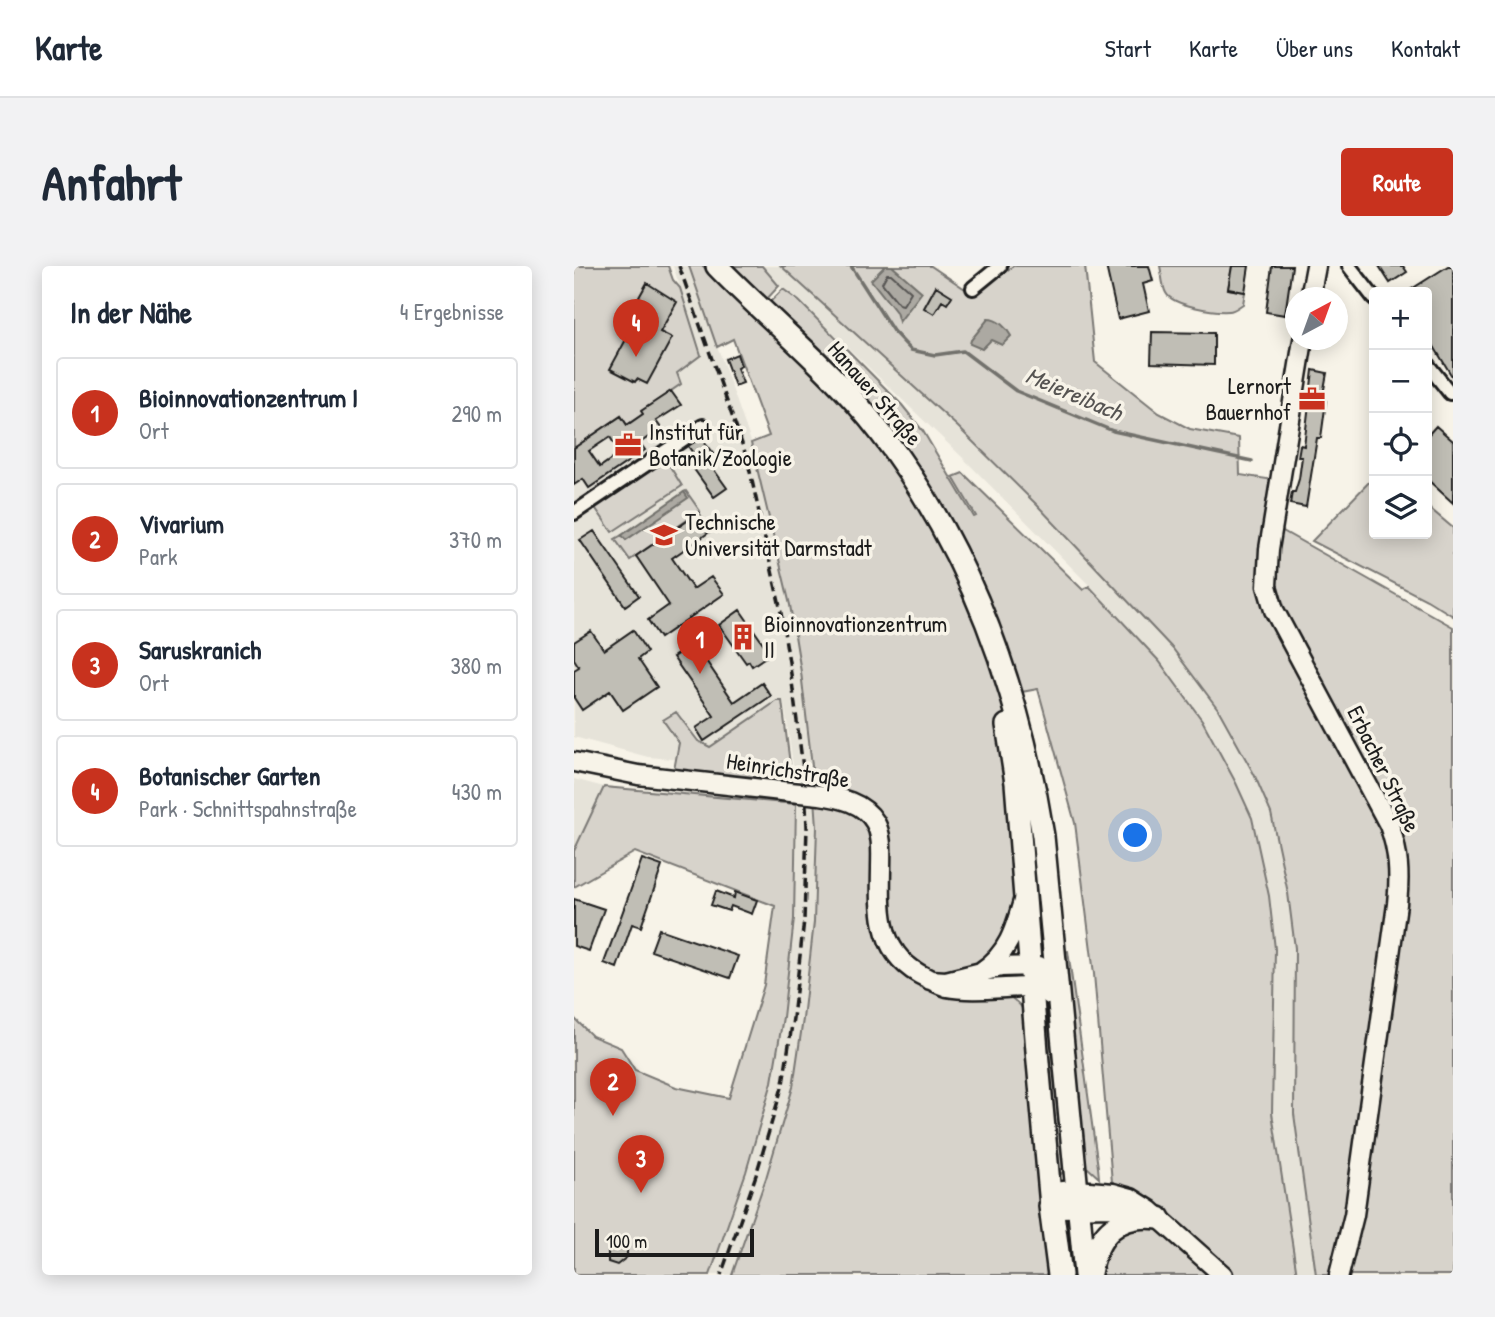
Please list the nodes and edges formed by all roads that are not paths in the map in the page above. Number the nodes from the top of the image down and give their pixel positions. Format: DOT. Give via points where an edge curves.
graph roads {
  1 [pos="716,266"];
  2 [pos="1000,266"];
  3 [pos="1315,266"];
  4 [pos="1349,266"];
  5 [pos="1312,287"];
  6 [pos="973,288"];
  7 [pos="1369,292"];
  8 [pos="1301,350"];
  9 [pos="1432,370"];
  10 [pos="1450,393"];
  11 [pos="703,426"];
  12 [pos="574,513"];
  13 [pos="982,613"];
  14 [pos="574,762"];
  15 [pos="1025,887"];
  16 [pos="982,971"];
  17 [pos="1042,978"];
  18 [pos="930,980"];
  19 [pos="1066,1199"];
  20 [pos="1159,1218"];
  21 [pos="1060,1275"];
  22 [pos="1077,1275"];
  23 [pos="1087,1275"];
  24 [pos="1223,1275"];
  25 [pos="1339,1275"];
  1 -- 13 [label="main road, Hanauer Straße" via="840,385 880,431 935,511"];
  2 -- 6 [label="street"];
  3 -- 5 [label="street"];
  4 -- 7 [label="street"];
  8 -- 25 [label="street, Erbacher Straße" via="1271,534 1267,586 1274,610 1389,825 1399,870 1354,1215"];
  9 -- 10 [label="street"];
  11 -- 12 [label="street"];
  13 -- 15 [label="main road" via="1010,736"];
  13 -- 17 [label="main road" via="1011,689 1035,789 1048,883"];
  14 -- 18 [label="street, Heinrichstraße, bridge" via="638,775 836,797 856,805 876,824 886,934 902,961"];
  15 -- 16 [label="street" via="1009,942"];
  15 -- 17 [label="main road"];
  16 -- 17 [label="street"];
  16 -- 18 [label="street" via="946,981"];
  17 -- 18 [label="street, Heinrichstraße" via="956,988"];
  17 -- 19 [label="main road"];
  19 -- 20 [label="street" via="1113,1193 1131,1198"];
  19 -- 21 [label="highway"];
  19 -- 22 [label="street"];
  19 -- 23 [label="main road"];
  20 -- 23 [label="main road" via="1131,1219 1112,1228 1100,1241"];
  20 -- 24 [label="street"];
}
